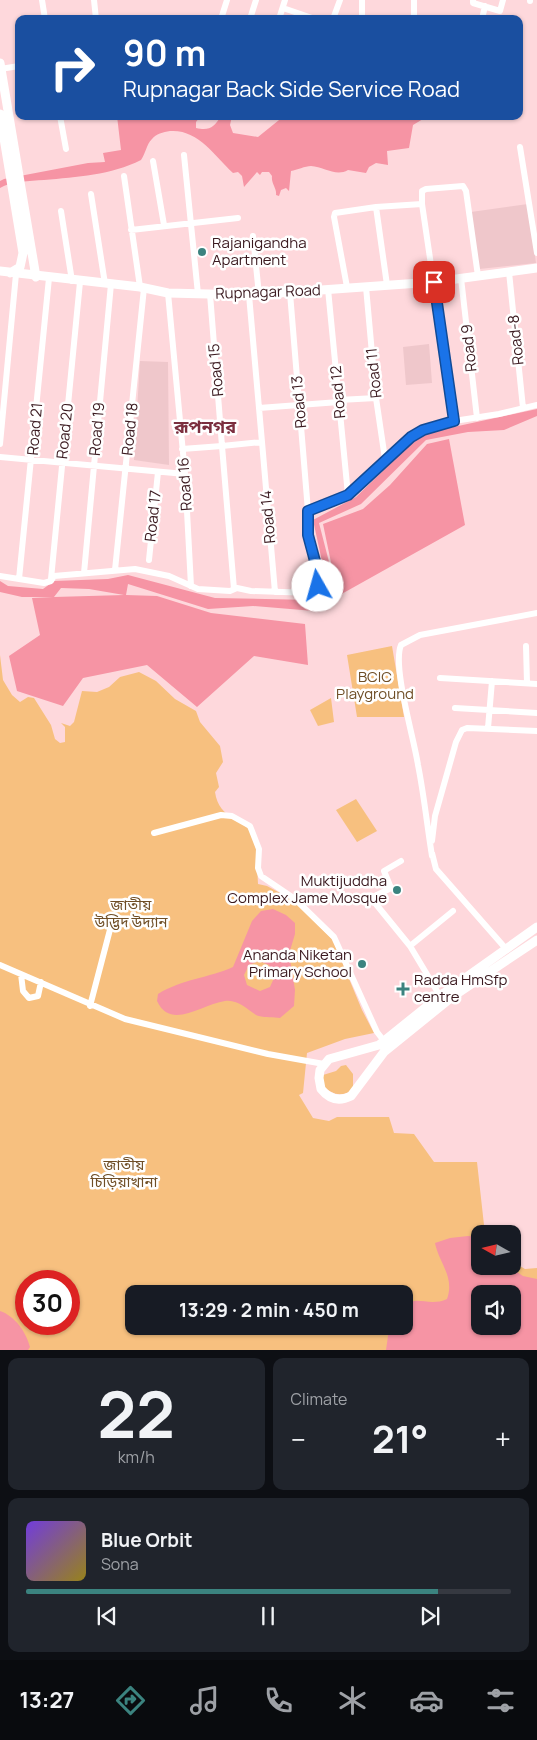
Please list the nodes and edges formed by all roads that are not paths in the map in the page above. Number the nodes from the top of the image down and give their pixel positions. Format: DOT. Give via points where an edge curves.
graph roads {
  1 [pos="42,0"];
  2 [pos="94,0"];
  3 [pos="228,0"];
  4 [pos="256,0"];
  5 [pos="285,0"];
  6 [pos="340,0"];
  7 [pos="362,0"];
  8 [pos="414,0"];
  9 [pos="474,0"];
  10 [pos="503,0"];
  11 [pos="485,6"];
  12 [pos="283,8"];
  13 [pos="44,15"];
  14 [pos="96,15"];
  15 [pos="222,15"];
  16 [pos="251,15"];
  17 [pos="280,15"];
  18 [pos="303,15"];
  19 [pos="334,15"];
  20 [pos="362,15"];
  21 [pos="413,15"];
  22 [pos="483,15"];
  23 [pos="15,66"];
  24 [pos="0,67"];
  25 [pos="2,117"];
  26 [pos="61,120"];
  27 [pos="520,146"];
  28 [pos="66,149"];
  29 [pos="184,154"];
  30 [pos="153,161"];
  31 [pos="124,176"];
  32 [pos="16,185"];
  33 [pos="91,194"];
  34 [pos="422,204"];
  35 [pos="376,206"];
  36 [pos="61,211"];
  37 [pos="238,218"];
  38 [pos="192,222"];
  39 [pos="164,225"];
  40 [pos="131,230"];
  41 [pos="252,236"];
  42 [pos="537,253"];
  43 [pos="537,268"];
  44 [pos="0,271"];
  45 [pos="508,272"];
  46 [pos="13,274"];
  47 [pos="478,276"];
  48 [pos="36,277"];
  49 [pos="49,278"];
  50 [pos="461,278"];
  51 [pos="76,281"];
  52 [pos="434,282"];
  53 [pos="108,284"];
  54 [pos="387,285"];
  55 [pos="347,287"];
  56 [pos="366,287"];
  57 [pos="142,288"];
  58 [pos="328,289"];
  59 [pos="168,293"];
  60 [pos="290,293"];
  61 [pos="198,294"];
  62 [pos="210,294"];
  63 [pos="249,295"];
  64 [pos="259,295"];
  65 [pos="376,398"];
  66 [pos="339,401"];
  67 [pos="299,405"];
  68 [pos="537,405"];
  69 [pos="259,408"];
  70 [pos="523,408"];
  71 [pos="477,418"];
  72 [pos="454,421"];
  73 [pos="262,442"];
  74 [pos="0,444"];
  75 [pos="222,446"];
  76 [pos="182,449"];
  77 [pos="0,457"];
  78 [pos="385,459"];
  79 [pos="32,460"];
  80 [pos="62,463"];
  81 [pos="94,466"];
  82 [pos="126,470"];
  83 [pos="158,472"];
  84 [pos="185,474"];
  85 [pos="348,495"];
  86 [pos="308,511"];
  87 [pos="149,560"];
  88 [pos="115,570"];
  89 [pos="84,573"];
  90 [pos="0,576"];
  91 [pos="19,579"];
  92 [pos="51,581"];
  93 [pos="191,586"];
  94 [pos="234,589"];
  95 [pos="275,592"];
  96 [pos="537,614"];
  97 [pos="526,646"];
  98 [pos="440,678"];
  99 [pos="492,681"];
  100 [pos="527,683"];
  101 [pos="537,684"];
  102 [pos="455,708"];
  103 [pos="489,710"];
  104 [pos="537,713"];
  105 [pos="488,728"];
  106 [pos="537,731"];
  107 [pos="154,833"];
  108 [pos="432,856"];
  109 [pos="401,861"];
  110 [pos="453,911"];
  111 [pos="112,922"];
  112 [pos="537,927"];
  113 [pos="537,940"];
  114 [pos="410,946"];
  115 [pos="507,950"];
  116 [pos="514,957"];
  117 [pos="0,965"];
  118 [pos="21,974"];
  119 [pos="41,982"];
  120 [pos="440,996"];
  121 [pos="90,1006"];
  122 [pos="382,1046"];
  123 [pos="324,1064"];
  1 -- 13 [label="street"];
  2 -- 14 [label="street"];
  3 -- 15 [label="street"];
  4 -- 16 [label="street"];
  5 -- 12 [label="street"];
  6 -- 19 [label="street"];
  7 -- 20 [label="street"];
  8 -- 21 [label="street"];
  9 -- 11 [label="street" via="473,3"];
  10 -- 11 [label="street" via="500,11"];
  11 -- 22 [label="street"];
  12 -- 17 [label="street"];
  12 -- 18 [label="street"];
  23 -- 24 [label="street"];
  24 -- 25 [label="street"];
  25 -- 32 [label="street"];
  26 -- 28 [label="street"];
  27 -- 42 [label="street"];
  29 -- 38 [label="street"];
  30 -- 39 [label="street"];
  31 -- 40 [label="street, Road 18"];
  32 -- 46 [label="street" via="23,253 20,267"];
  32 -- 48 [label="street"];
  33 -- 53 [label="street, Road 19"];
  34 -- 35 [label="street"];
  34 -- 47 [label="street" via="421,195 426,189 460,185 466,191"];
  34 -- 52 [label="street"];
  35 -- 54 [label="street"];
  35 -- 55 [label="street" via="335,213"];
  36 -- 51 [label="street"];
  37 -- 38 [label="street"];
  38 -- 39 [label="street"];
  38 -- 61 [label="street"];
  39 -- 40 [label="street"];
  40 -- 57 [label="street, Road 18"];
  41 -- 64 [label="street"];
  43 -- 45 [label="street, Rupnagar Road"];
  44 -- 46 [label="street, Rupnagar Road"];
  45 -- 47 [label="street, Rupnagar Road"];
  45 -- 70 [label="street, Road-8"];
  46 -- 48 [label="street, Rupnagar Road"];
  46 -- 74 [label="street"];
  47 -- 50 [label="street, Rupnagar Road"];
  48 -- 49 [label="street, Rupnagar Road"];
  49 -- 51 [label="street, Rupnagar Road"];
  49 -- 79 [label="street, Road 21"];
  50 -- 52 [label="street, Rupnagar Road"];
  50 -- 71 [label="street, Road 9"];
  51 -- 53 [label="street, Rupnagar Road"];
  51 -- 80 [label="street, Road 20"];
  52 -- 54 [label="street, Rupnagar Road"];
  52 -- 72 [label="street"];
  53 -- 57 [label="street, Rupnagar Road"];
  53 -- 81 [label="street, Road 19"];
  54 -- 56 [label="street, Rupnagar Road"];
  55 -- 56 [label="street, Rupnagar Road"];
  55 -- 58 [label="street, Rupnagar Road"];
  56 -- 65 [label="street, Road 11"];
  57 -- 59 [label="street, Rupnagar Road"];
  57 -- 82 [label="street, Road 18"];
  58 -- 60 [label="street, Rupnagar Road"];
  58 -- 66 [label="street, Road 12"];
  59 -- 61 [label="street, Rupnagar Road"];
  59 -- 76 [label="street, Road 16"];
  60 -- 64 [label="street, Rupnagar Road"];
  60 -- 67 [label="street, Road 13"];
  61 -- 62 [label="street, Rupnagar Road"];
  62 -- 63 [label="street, Rupnagar Road"];
  62 -- 75 [label="street, Road 15"];
  63 -- 64 [label="street, Rupnagar Road"];
  63 -- 69 [label="street"];
  65 -- 66 [label="street"];
  65 -- 78 [label="street, Road 11"];
  66 -- 67 [label="street"];
  66 -- 85 [label="street, Road 12"];
  67 -- 69 [label="street"];
  67 -- 86 [label="street, Road 13"];
  68 -- 70 [label="street"];
  69 -- 73 [label="street, Road 14"];
  70 -- 71 [label="street"];
  71 -- 72 [label="street"];
  72 -- 78 [label="street" via="423,430"];
  73 -- 75 [label="street"];
  73 -- 95 [label="street, Road 14"];
  75 -- 76 [label="street"];
  75 -- 94 [label="street, Road 15"];
  76 -- 84 [label="street, Road 16"];
  77 -- 79 [label="street"];
  78 -- 85 [label="street"];
  79 -- 80 [label="street"];
  79 -- 91 [label="street, Road 21"];
  80 -- 81 [label="street"];
  80 -- 92 [label="street, Road 20"];
  81 -- 82 [label="street"];
  81 -- 89 [label="street, Road 19"];
  82 -- 83 [label="street"];
  82 -- 88 [label="street, Road 18"];
  83 -- 84 [label="street"];
  83 -- 87 [label="street, Road 17"];
  84 -- 93 [label="street, Road 16"];
  85 -- 86 [label="street"];
  86 -- 95 [label="street, Road 13" via="308,535 318,586 311,592"];
  88 -- 89 [label="street"];
  88 -- 93 [label="street" via="135,569 169,576"];
  89 -- 92 [label="street" via="54,576"];
  90 -- 91 [label="street"];
  91 -- 92 [label="street"];
  93 -- 94 [label="street" via="198,589"];
  94 -- 95 [label="street"];
  96 -- 108 [label="street" via="420,635 400,645 400,672"];
  97 -- 100 [label="street"];
  98 -- 99 [label="street"];
  99 -- 100 [label="street"];
  99 -- 103 [label="street"];
  100 -- 101 [label="street"];
  102 -- 103 [label="street"];
  103 -- 104 [label="street"];
  103 -- 105 [label="street"];
  105 -- 106 [label="street"];
  105 -- 108 [label="street" via="467,728 458,735 435,816"];
  107 -- 122 [label="street" via="222,814 246,822 257,841 261,876 296,899 334,937"];
  108 -- 115 [label="street" via="436,869"];
  109 -- 114 [label="street" via="384,870 391,888 371,898"];
  110 -- 114 [label="street"];
  111 -- 121 [label="street"];
  112 -- 115 [label="street"];
  113 -- 116 [label="street"];
  114 -- 120 [label="street"];
  115 -- 116 [label="street"];
  115 -- 120 [label="street"];
  116 -- 122 [label="street"];
  117 -- 118 [label="street"];
  118 -- 119 [label="street"];
  118 -- 119 [label="street" via="23,991 29,998 38,996"];
  119 -- 121 [label="street"];
  120 -- 122 [label="street"];
  121 -- 123 [label="street" via="155,1028"];
  122 -- 123 [label="street" via="337,1055"];
  122 -- 123 [label="street" via="357,1090 344,1099 333,1099 321,1089 319,1078"];
}
